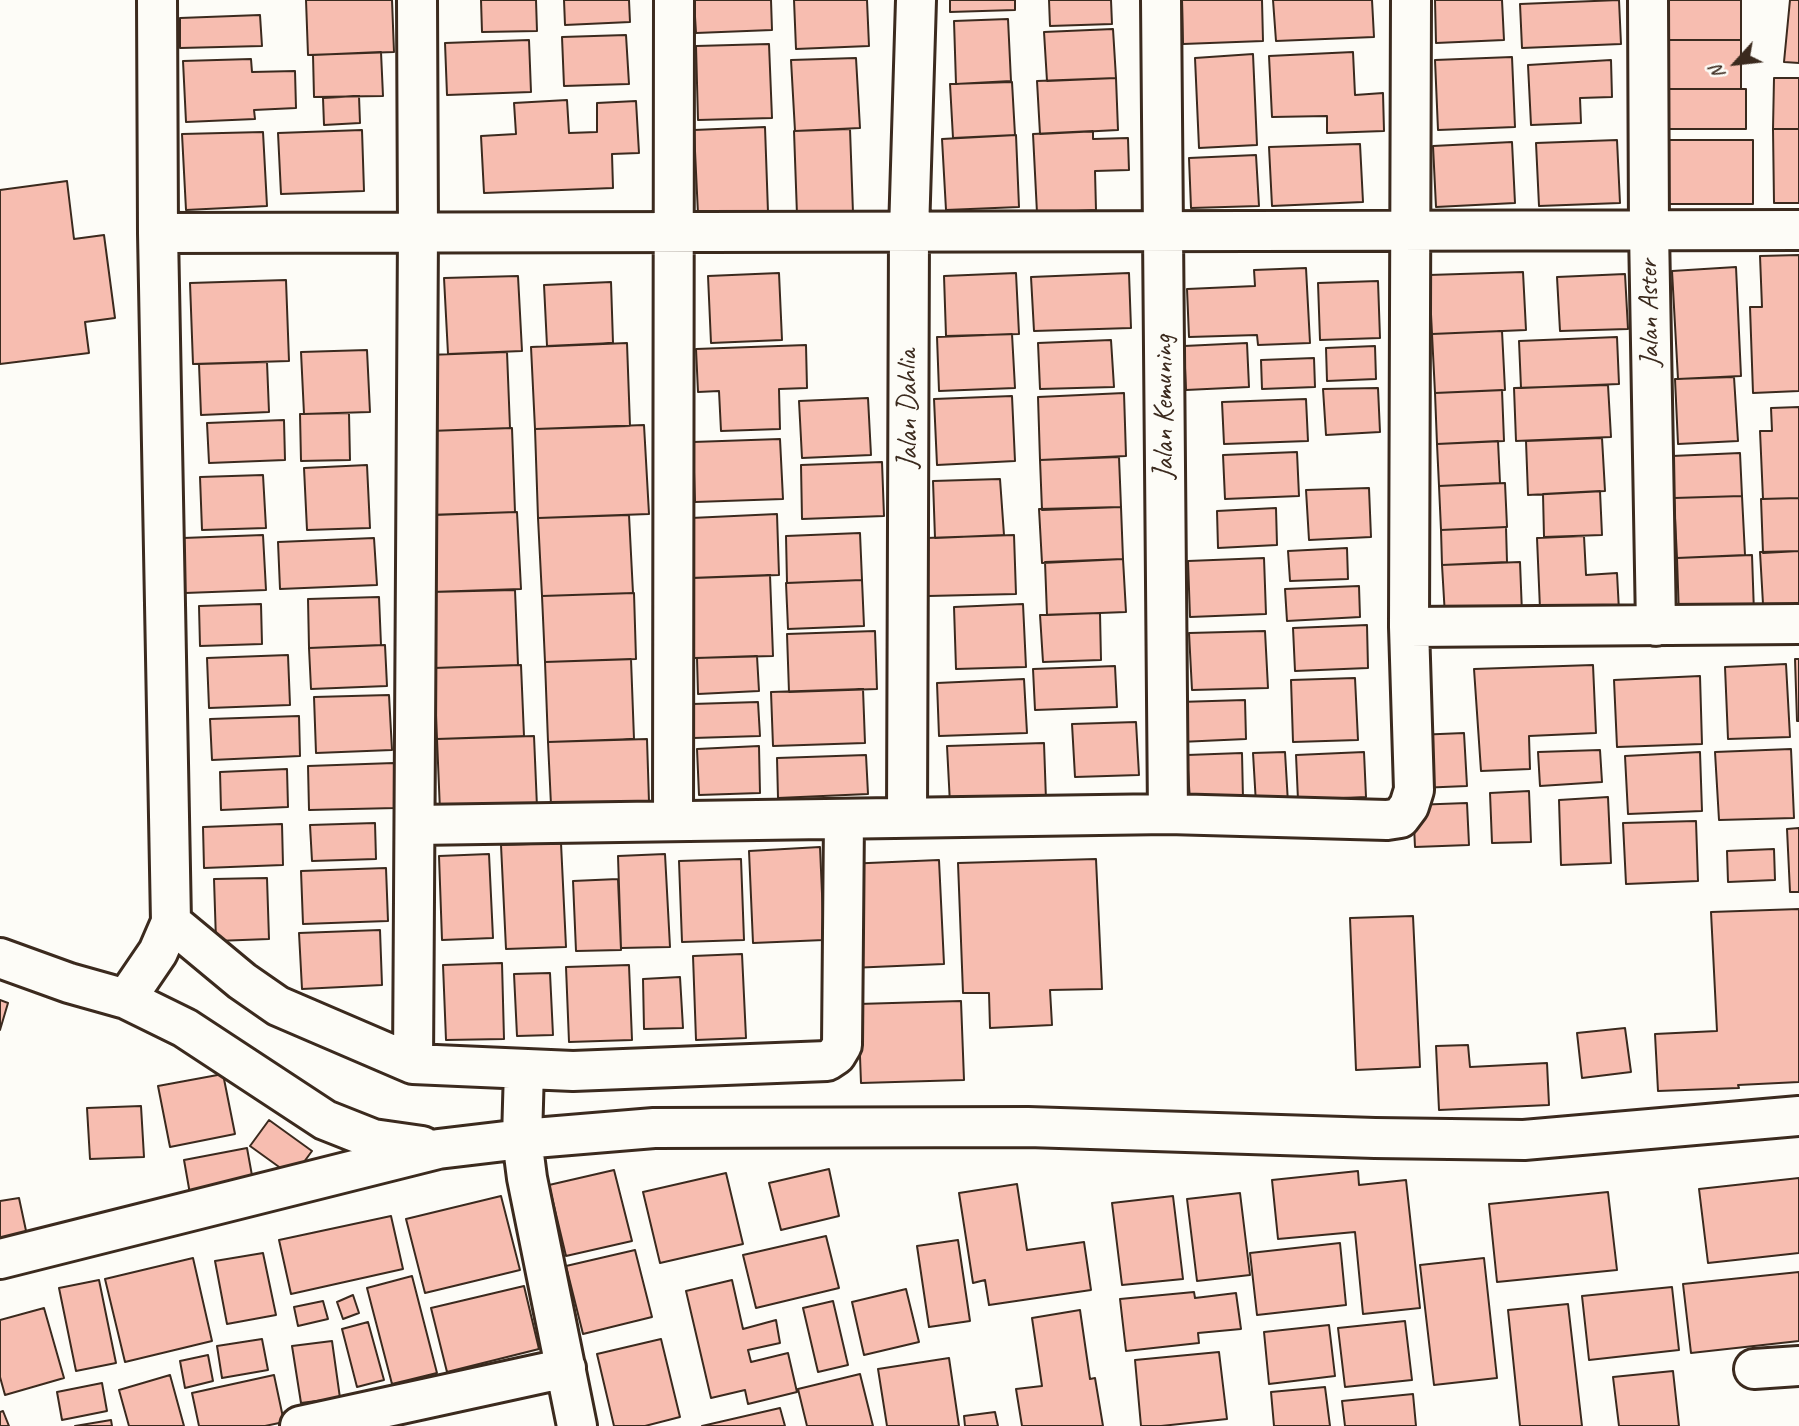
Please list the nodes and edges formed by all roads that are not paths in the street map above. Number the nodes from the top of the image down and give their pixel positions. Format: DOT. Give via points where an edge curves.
graph roads {
  1 [pos="157,0"];
  2 [pos="417,0"];
  3 [pos="674,0"];
  4 [pos="916,0"];
  5 [pos="1161,0"];
  6 [pos="1410,0"];
  7 [pos="1648,0"];
  8 [pos="1410,230"];
  9 [pos="1649,230"];
  10 [pos="1799,230"];
  11 [pos="1163,231"];
  12 [pos="418,232"];
  13 [pos="674,232"];
  14 [pos="909,232"];
  15 [pos="158,233"];
  16 [pos="1799,624"];
  17 [pos="1656,626"];
  18 [pos="1409,628"];
  19 [pos="1168,814"];
  20 [pos="907,817"];
  21 [pos="844,819"];
  22 [pos="673,821"];
  23 [pos="415,825"];
  24 [pos="171,922"];
  25 [pos="0,958"];
  26 [pos="126,999"];
  27 [pos="413,1064"];
  28 [pos="524,1069"];
  29 [pos="1799,1116"];
  30 [pos="522,1139"];
  31 [pos="438,1149"];
  32 [pos="0,1259"];
  33 [pos="1799,1366"];
  34 [pos="566,1368"];
  35 [pos="1754,1369"];
  36 [pos="300,1426"];
  37 [pos="577,1426"];
  1 -- 15 [label="street"];
  2 -- 12 [label="street"];
  3 -- 13 [label="street"];
  4 -- 14 [label="street, Jalan Dahlia"];
  5 -- 11 [label="street, Jalan Kemuning"];
  6 -- 8 [label="street"];
  7 -- 9 [label="street, Jalan Aster"];
  8 -- 9 [label="street"];
  8 -- 11 [label="street"];
  8 -- 18 [label="street"];
  9 -- 10 [label="street"];
  9 -- 17 [label="street, Jalan Aster"];
  11 -- 14 [label="street"];
  11 -- 19 [label="street, Jalan Kemuning"];
  12 -- 13 [label="street"];
  12 -- 15 [label="street"];
  12 -- 23 [label="street"];
  13 -- 14 [label="street"];
  13 -- 22 [label="street"];
  14 -- 20 [label="street, Jalan Dahlia"];
  15 -- 24 [label="street"];
  16 -- 17 [label="street"];
  17 -- 18 [label="street"];
  18 -- 19 [label="street" via="1414,790 1400,818"];
  19 -- 20 [label="street"];
  20 -- 21 [label="street"];
  21 -- 22 [label="street"];
  21 -- 28 [label="street" via="842,1045 836,1055 827,1061"];
  22 -- 23 [label="street"];
  23 -- 27 [label="street"];
  24 -- 26 [label="street" via="158,952"];
  24 -- 27 [label="street" via="278,1006"];
  25 -- 26 [label="street"];
  26 -- 31 [label="street" via="185,1028 325,1120 373,1139"];
  27 -- 28 [label="street"];
  28 -- 30 [label="street"];
  29 -- 30 [label="street" via="1524,1140 1028,1127 654,1128"];
  30 -- 31 [label="street"];
  30 -- 34 [label="street"];
  31 -- 32 [label="street"];
  33 -- 35 [label="street"];
  34 -- 36 [label="street"];
  34 -- 37 [label="street"];
}
